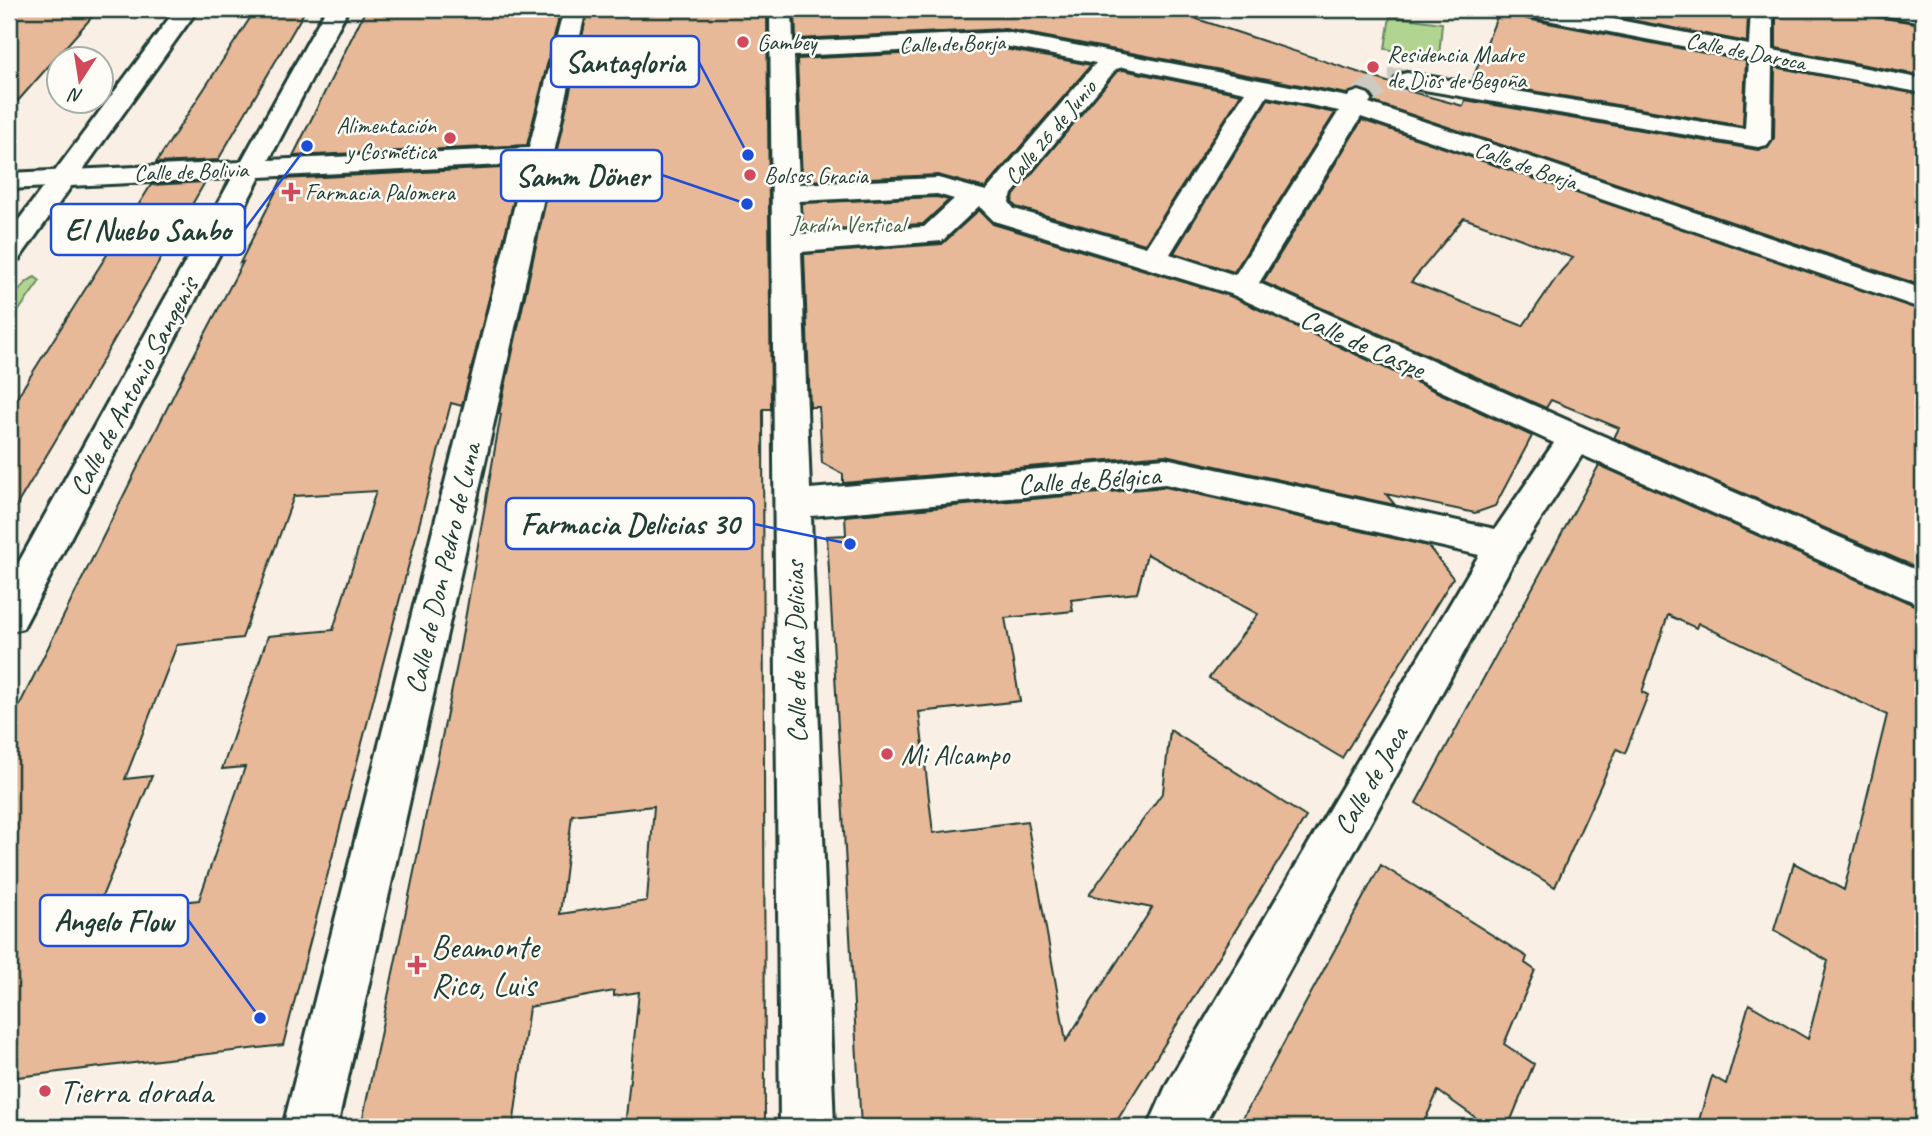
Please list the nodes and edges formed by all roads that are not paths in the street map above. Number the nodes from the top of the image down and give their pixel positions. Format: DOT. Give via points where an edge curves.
graph roads {
  1 [pos="187,9"];
  2 [pos="337,9"];
  3 [pos="575,9"];
  4 [pos="781,9"];
  5 [pos="1530,9"];
  6 [pos="1762,9"];
  7 [pos="1884,9"];
  8 [pos="1923,15"];
  9 [pos="781,50"];
  10 [pos="1762,54"];
  11 [pos="1115,62"];
  12 [pos="1407,80"];
  13 [pos="1260,86"];
  14 [pos="1923,86"];
  15 [pos="1356,102"];
  16 [pos="540,156"];
  17 [pos="250,169"];
  18 [pos="64,177"];
  19 [pos="9,181"];
  20 [pos="785,193"];
  21 [pos="984,199"];
  22 [pos="786,244"];
  23 [pos="9,253"];
  24 [pos="1153,258"];
  25 [pos="1241,287"];
  26 [pos="1923,299"];
  27 [pos="1575,438"];
  28 [pos="792,504"];
  29 [pos="1504,546"];
  30 [pos="1923,590"];
  31 [pos="9,616"];
  32 [pos="310,1127"];
  33 [pos="807,1127"];
  34 [pos="1175,1127"];
  1 -- 18 [label="street"];
  2 -- 17 [label="street, Calle de Antonio Sangenis"];
  3 -- 16 [label="street, Calle de Don Pedro de Luna"];
  4 -- 9 [label="street, Calle de las Delicias"];
  5 -- 10 [label="street, Calle de Daroca"];
  6 -- 10 [label="street"];
  7 -- 8 [label="street"];
  9 -- 11 [label="street, Calle de Borja" via="1005,39"];
  9 -- 20 [label="street, Calle de las Delicias"];
  10 -- 12 [label="street" via="1758,139"];
  10 -- 14 [label="street, Calle de Daroca"];
  11 -- 13 [label="street, Calle de Borja"];
  11 -- 21 [label="street, Calle 26 de Junio" via="999,192"];
  13 -- 15 [label="street, Calle de Borja"];
  13 -- 24 [label="street"];
  15 -- 25 [label="street"];
  15 -- 26 [label="street, Calle de Borja"];
  16 -- 17 [label="street, Calle de Bolivia"];
  16 -- 32 [label="street, Calle de Don Pedro de Luna"];
  17 -- 18 [label="street, Calle de Bolivia"];
  17 -- 31 [label="street, Calle de Antonio Sangenis"];
  18 -- 19 [label="street, Calle de Bolivia"];
  18 -- 23 [label="street"];
  20 -- 21 [label="street, Calle de Caspe" via="938,186"];
  20 -- 22 [label="street, Calle de las Delicias"];
  21 -- 22 [label="street, Calle 26 de Junio" via="932,235"];
  21 -- 24 [label="street, Calle de Caspe" via="1004,215"];
  22 -- 28 [label="street, Calle de las Delicias"];
  24 -- 25 [label="street, Calle de Caspe"];
  25 -- 27 [label="street, Calle de Caspe"];
  27 -- 29 [label="street, Calle de Jaca"];
  27 -- 30 [label="street, Calle de Caspe"];
  28 -- 29 [label="street, Calle de Bélgica" via="1166,471"];
  28 -- 33 [label="street, Calle de las Delicias"];
  29 -- 34 [label="street, Calle de Jaca"];
}
